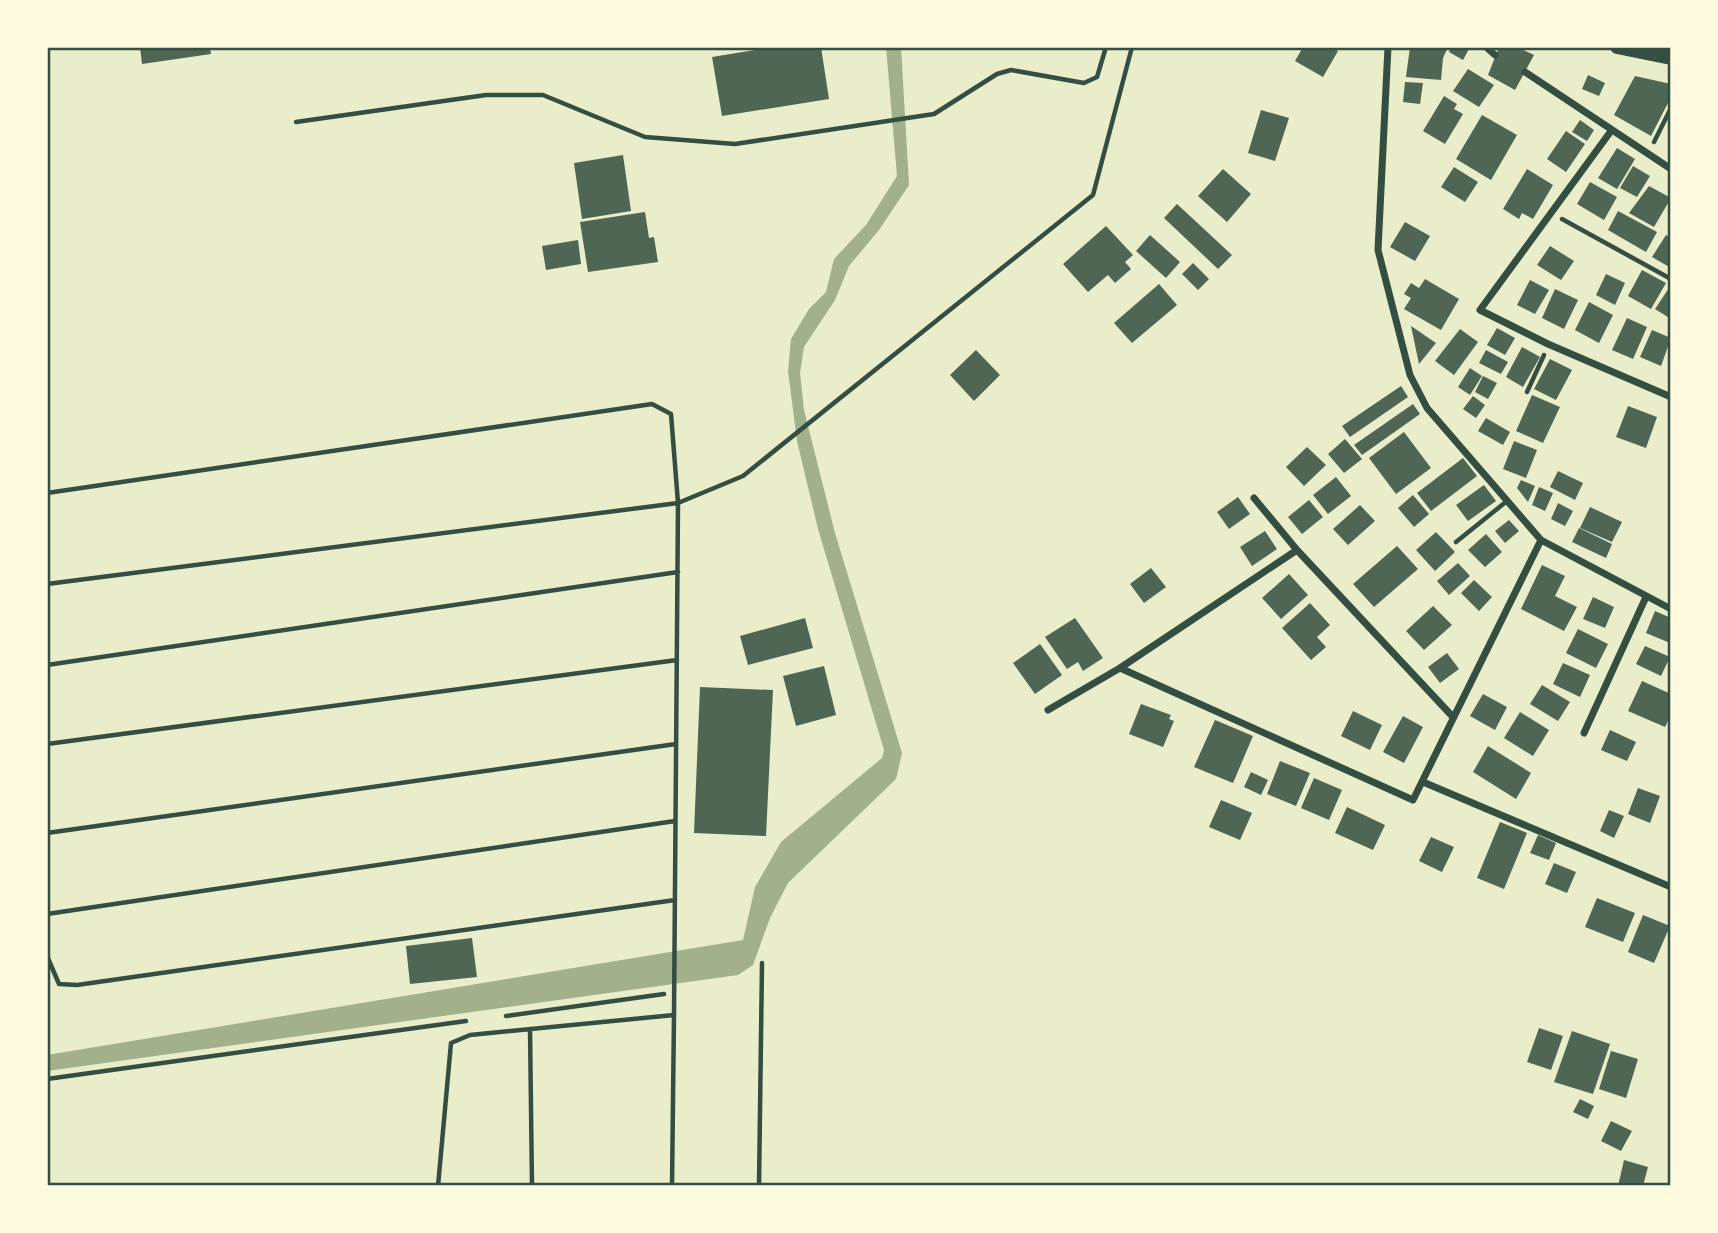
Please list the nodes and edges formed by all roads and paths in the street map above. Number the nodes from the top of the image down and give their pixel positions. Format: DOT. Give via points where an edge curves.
graph roads {
  1 [pos="1106,47"];
  2 [pos="1132,47"];
  3 [pos="1388,47"];
  4 [pos="1486,47"];
  5 [pos="1617,47"];
  6 [pos="1495,55"];
  7 [pos="1671,58"];
  8 [pos="1525,72"];
  9 [pos="1671,108"];
  10 [pos="296,122"];
  11 [pos="1611,131"];
  12 [pos="1647,155"];
  13 [pos="1671,169"];
  14 [pos="1552,213"];
  15 [pos="1671,279"];
  16 [pos="1548,344"];
  17 [pos="1527,393"];
  18 [pos="1671,397"];
  19 [pos="47,493"];
  20 [pos="1254,498"];
  21 [pos="1507,501"];
  22 [pos="678,503"];
  23 [pos="1541,540"];
  24 [pos="1456,542"];
  25 [pos="1297,550"];
  26 [pos="678,572"];
  27 [pos="47,584"];
  28 [pos="1646,597"];
  29 [pos="1671,608"];
  30 [pos="677,660"];
  31 [pos="47,665"];
  32 [pos="1120,668"];
  33 [pos="1048,710"];
  34 [pos="1453,717"];
  35 [pos="1584,733"];
  36 [pos="47,744"];
  37 [pos="676,744"];
  38 [pos="1423,782"];
  39 [pos="675,821"];
  40 [pos="47,832"];
  41 [pos="1671,887"];
  42 [pos="675,900"];
  43 [pos="47,914"];
  44 [pos="47,956"];
  45 [pos="762,963"];
  46 [pos="674,991"];
  47 [pos="674,1015"];
  48 [pos="497,1017"];
  49 [pos="470,1021"];
  50 [pos="530,1029"];
  51 [pos="47,1079"];
  52 [pos="438,1186"];
  53 [pos="532,1186"];
  54 [pos="673,1186"];
  55 [pos="760,1186"];
  1 -- 10 [label="lane" via="1097,77 1084,83 1011,70 934,114 735,144 645,136 543,95 486,95"];
  2 -- 22 [label="lane" via="1093,195 743,476"];
  3 -- 21 [label="street" via="1378,250 1386,286 1410,375 1427,408"];
  4 -- 6 [label="street"];
  5 -- 7 [label="main road"];
  8 -- 11 [label="street"];
  9 -- 12 [label="path"];
  11 -- 12 [label="street"];
  11 -- 14 [label="street"];
  12 -- 13 [label="street"];
  14 -- 15 [label="path"];
  14 -- 16 [label="street" via="1480,310"];
  16 -- 17 [label="path"];
  16 -- 18 [label="street"];
  19 -- 22 [label="lane" via="652,404 671,414"];
  20 -- 25 [label="street"];
  21 -- 23 [label="street"];
  21 -- 24 [label="lane"];
  22 -- 26 [label="lane"];
  22 -- 27 [label="lane"];
  23 -- 28 [label="street"];
  23 -- 34 [label="street"];
  25 -- 32 [label="street"];
  25 -- 34 [label="street"];
  26 -- 30 [label="lane"];
  26 -- 31 [label="lane"];
  28 -- 29 [label="street"];
  28 -- 35 [label="street"];
  30 -- 36 [label="lane"];
  30 -- 37 [label="lane"];
  32 -- 33 [label="street"];
  32 -- 38 [label="street" via="1413,800"];
  34 -- 38 [label="street"];
  37 -- 39 [label="lane"];
  37 -- 40 [label="lane"];
  38 -- 41 [label="street"];
  39 -- 42 [label="lane"];
  39 -- 43 [label="lane"];
  42 -- 44 [label="lane" via="77,985 59,984"];
  42 -- 46 [label="lane"];
  45 -- 55 [label="path"];
  46 -- 47 [label="lane"];
  46 -- 48 [label="path"];
  47 -- 50 [label="lane"];
  47 -- 54 [label="lane"];
  49 -- 51 [label="path"];
  50 -- 52 [label="lane" via="470,1035 451,1044"];
  50 -- 53 [label="lane"];
}
